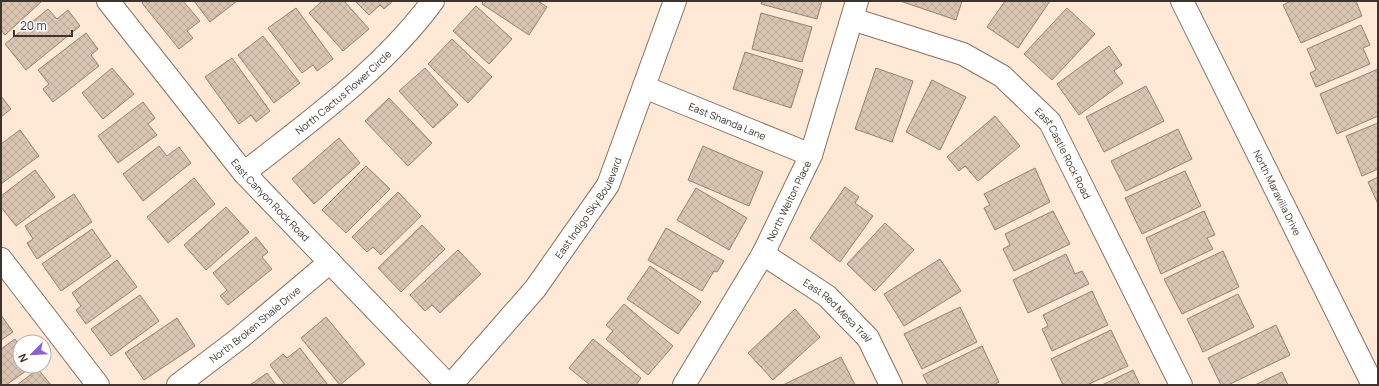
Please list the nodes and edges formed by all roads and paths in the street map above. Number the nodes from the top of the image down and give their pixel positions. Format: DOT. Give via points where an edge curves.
graph roads {
  1 [pos="108,1"];
  2 [pos="433,1"];
  3 [pos="675,1"];
  4 [pos="1182,1"];
  5 [pos="854,10"];
  6 [pos="644,87"];
  7 [pos="811,155"];
  8 [pos="244,173"];
  9 [pos="763,254"];
  10 [pos="1,259"];
  11 [pos="330,262"];
  12 [pos="98,385"];
  13 [pos="178,385"];
  14 [pos="450,385"];
  15 [pos="684,385"];
  16 [pos="891,385"];
  17 [pos="1181,385"];
  18 [pos="1373,385"];
  1 -- 8 [label="street, East Canyon Rock Road"];
  2 -- 8 [label="street, North Cactus Flower Circle" via="369,73"];
  3 -- 6 [label="street, East Indigo Sky Boulevard"];
  4 -- 18 [label="street, North Maravilla Drive"];
  5 -- 7 [label="street, North Welton Place"];
  5 -- 17 [label="street, East Castle Rock Road" via="963,54 1002,76 1050,122"];
  6 -- 7 [label="street, East Shanda Lane"];
  6 -- 14 [label="street, East Indigo Sky Boulevard" via="608,185 535,289"];
  7 -- 9 [label="street, North Welton Place"];
  8 -- 11 [label="street, East Canyon Rock Road"];
  9 -- 15 [label="street, North Welton Place"];
  9 -- 16 [label="street, East Red Mesa Trail" via="827,296 868,338"];
  10 -- 12 [label="street"];
  11 -- 13 [label="street, North Broken Shale Drive"];
  11 -- 14 [label="street, East Canyon Rock Road"];
}
